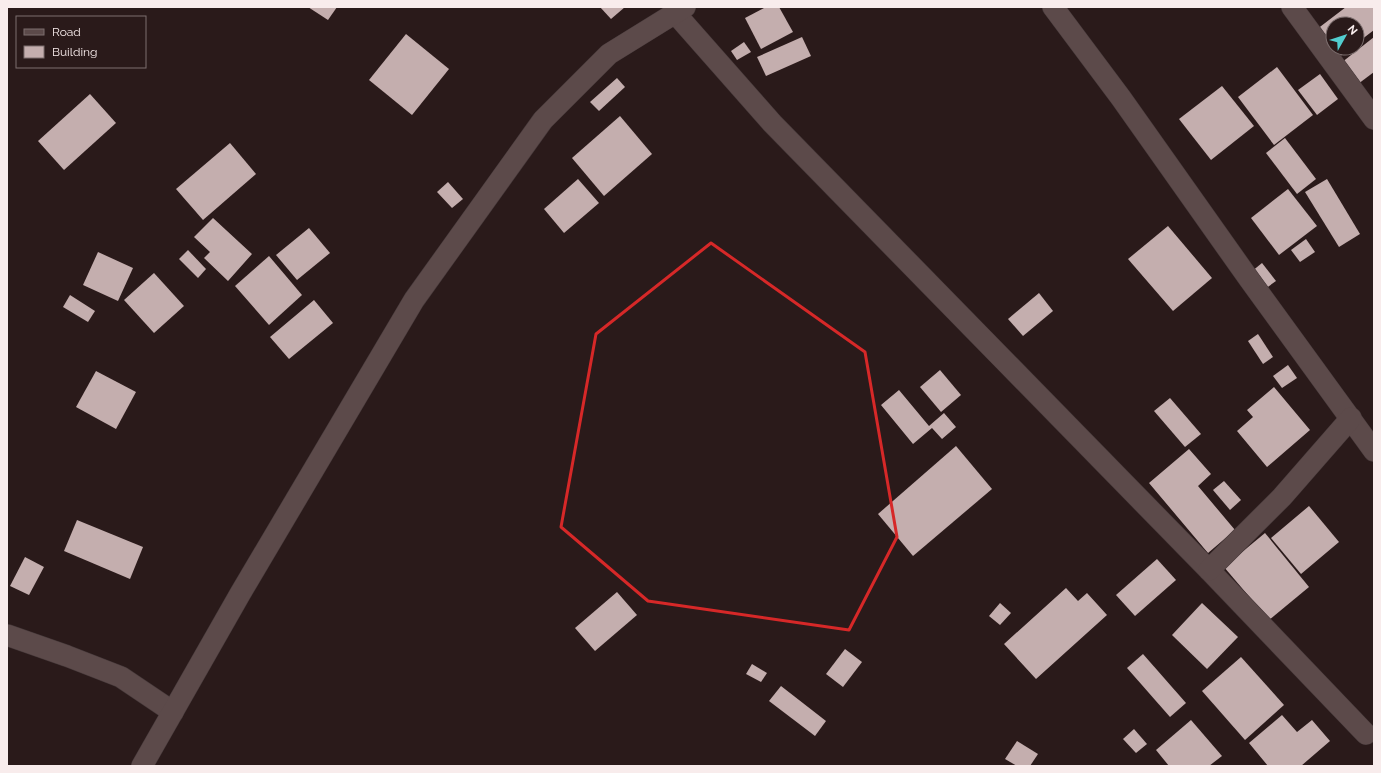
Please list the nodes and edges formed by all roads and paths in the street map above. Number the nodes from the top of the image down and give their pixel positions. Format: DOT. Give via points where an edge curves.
graph roads {
  1 [pos="1052,7"];
  2 [pos="1292,7"];
  3 [pos="680,10"];
  4 [pos="1374,119"];
  5 [pos="1351,418"];
  6 [pos="1374,451"];
  7 [pos="1209,570"];
  8 [pos="7,635"];
  9 [pos="173,712"];
  10 [pos="1366,734"];
  11 [pos="142,766"];
  1 -- 5 [label="street" via="1121,98"];
  2 -- 4 [label="street"];
  3 -- 7 [label="street" via="772,123"];
  3 -- 9 [label="street" via="610,54 543,120 414,300"];
  5 -- 6 [label="street"];
  5 -- 7 [label="street" via="1282,497"];
  7 -- 10 [label="street"];
  8 -- 9 [label="street" via="121,677"];
  9 -- 11 [label="street"];
}
